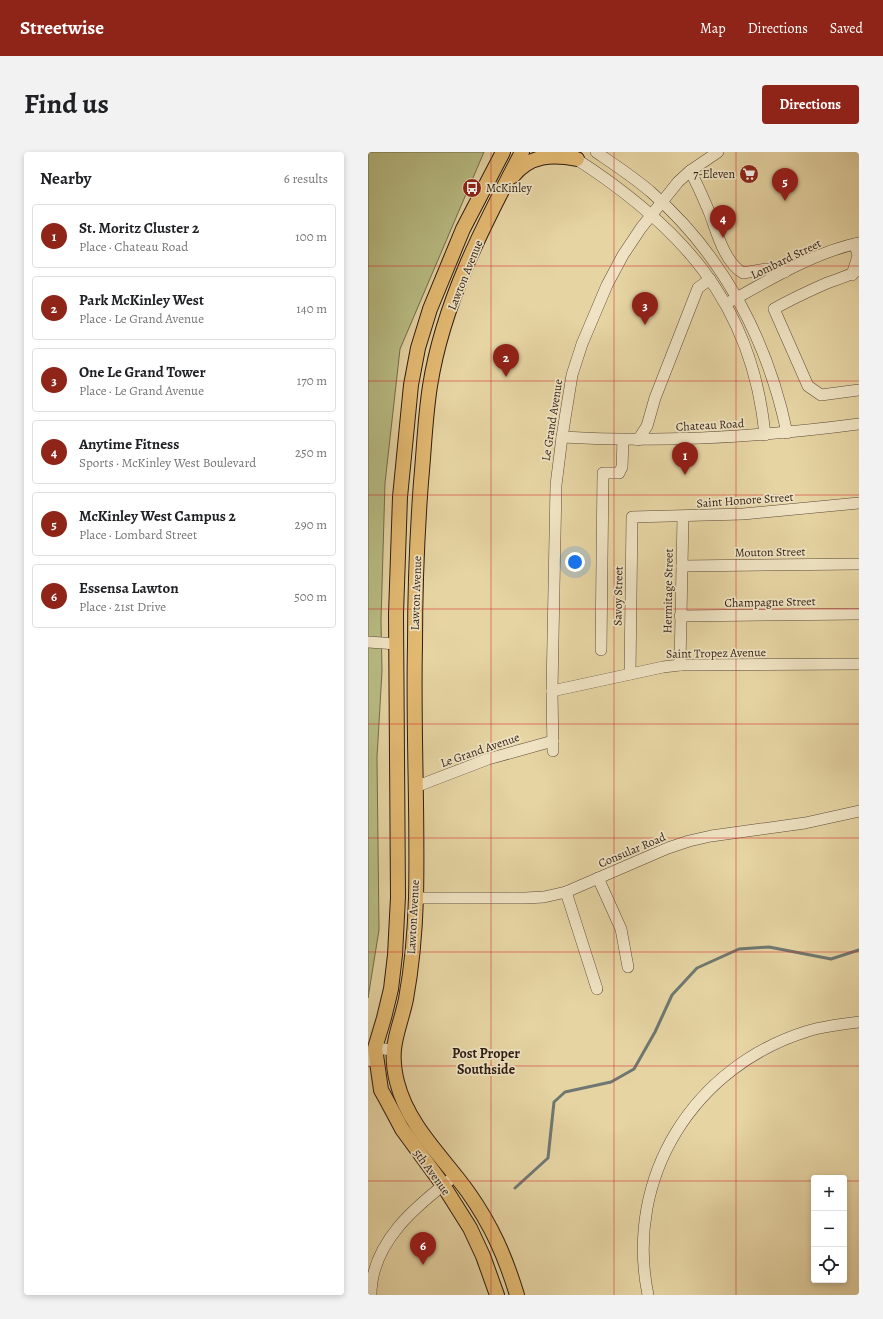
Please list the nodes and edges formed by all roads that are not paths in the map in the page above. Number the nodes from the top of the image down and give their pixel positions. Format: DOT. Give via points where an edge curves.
graph roads {
  1 [pos="503,152"];
  2 [pos="522,152"];
  3 [pos="596,152"];
  4 [pos="718,152"];
  5 [pos="572,156"];
  6 [pos="690,171"];
  7 [pos="502,190"];
  8 [pos="662,202"];
  9 [pos="650,215"];
  10 [pos="857,244"];
  11 [pos="786,272"];
  12 [pos="855,272"];
  13 [pos="710,279"];
  14 [pos="737,298"];
  15 [pos="726,304"];
  16 [pos="859,390"];
  17 [pos="859,424"];
  18 [pos="787,433"];
  19 [pos="765,434"];
  20 [pos="562,437"];
  21 [pos="623,440"];
  22 [pos="638,440"];
  23 [pos="859,503"];
  24 [pos="632,517"];
  25 [pos="683,517"];
  26 [pos="859,564"];
  27 [pos="682,566"];
  28 [pos="859,614"];
  29 [pos="680,616"];
  30 [pos="368,642"];
  31 [pos="397,644"];
  32 [pos="601,650"];
  33 [pos="859,664"];
  34 [pos="680,665"];
  35 [pos="630,674"];
  36 [pos="552,691"];
  37 [pos="415,787"];
  38 [pos="859,811"];
  39 [pos="598,878"];
  40 [pos="566,892"];
  41 [pos="416,898"];
  42 [pos="628,967"];
  43 [pos="597,989"];
  44 [pos="859,1022"];
  45 [pos="375,1048"];
  46 [pos="393,1050"];
  47 [pos="368,1061"];
  48 [pos="455,1176"];
  49 [pos="443,1185"];
  50 [pos="371,1295"];
  51 [pos="497,1295"];
  52 [pos="517,1295"];
  53 [pos="648,1295"];
  1 -- 31 [label="main road, Lawton Avenue" via="463,229 430,309 418,348 400,497"];
  2 -- 7 [label="main road, Lawton Avenue"];
  3 -- 8 [label="street"];
  4 -- 6 [label="street, Le Grand Avenue"];
  5 -- 7 [label="main road" via="535,159 519,169"];
  5 -- 9 [label="street" via="608,179"];
  6 -- 8 [label="street, Le Grand Avenue"];
  6 -- 11 [label="street" via="726,253 739,271 743,273 766,269"];
  7 -- 37 [label="main road, Lawton Avenue" via="462,276 448,315 430,387 417,538"];
  8 -- 9 [label="street, Le Grand Avenue"];
  8 -- 14 [label="street" via="692,233"];
  9 -- 13 [label="street" via="682,245"];
  9 -- 20 [label="street, Le Grand Avenue" via="623,255 594,314 572,374"];
  10 -- 11 [label="street, Lombard Street" via="812,258"];
  10 -- 12 [label="street"];
  11 -- 14 [label="street, Lombard Street"];
  12 -- 16 [label="street" via="804,293 774,309 808,386 821,395"];
  13 -- 15 [label="street"];
  13 -- 22 [label="street" via="698,288 655,398 647,426"];
  14 -- 15 [label="street, Lombard Street"];
  14 -- 18 [label="street" via="756,334 771,373"];
  15 -- 19 [label="street" via="750,357 758,385"];
  17 -- 18 [label="street, Chateau Road"];
  18 -- 19 [label="street, Chateau Road"];
  19 -- 22 [label="street, Chateau Road"];
  20 -- 21 [label="street, Chateau Road"];
  20 -- 36 [label="street, Le Grand Avenue" via="556,485"];
  21 -- 22 [label="street, Chateau Road"];
  21 -- 32 [label="street" via="622,467 619,473 603,473"];
  23 -- 25 [label="street, Saint Honore Street"];
  24 -- 25 [label="street, Saint Honore Street"];
  24 -- 35 [label="street, Savoy Street"];
  25 -- 27 [label="street, Hermitage Street"];
  26 -- 27 [label="street, Mouton Street"];
  27 -- 29 [label="street, Hermitage Street"];
  28 -- 29 [label="street, Champagne Street"];
  29 -- 34 [label="street, Hermitage Street"];
  30 -- 31 [label="street"];
  31 -- 45 [label="main road, Lawton Avenue" via="398,897 395,955 391,988"];
  33 -- 34 [label="street, Saint Tropez Avenue"];
  34 -- 35 [label="street, Saint Tropez Avenue"];
  35 -- 36 [label="street, Saint Tropez Avenue"];
  36 -- 37 [label="street, Le Grand Avenue" via="553,746 488,759"];
  37 -- 41 [label="main road, Lawton Avenue"];
  38 -- 39 [label="street, Consular Road" via="805,823 689,841"];
  39 -- 40 [label="street, Consular Road"];
  39 -- 42 [label="street" via="621,929"];
  40 -- 41 [label="street, Consular Road" via="524,898"];
  40 -- 43 [label="street"];
  41 -- 46 [label="main road, Lawton Avenue" via="411,966"];
  44 -- 53 [label="street" via="809,1030 753,1055 713,1085 687,1116 669,1143 654,1177 645,1222 645,1281"];
  45 -- 46 [label="street"];
  45 -- 47 [label="street"];
  45 -- 49 [label="main road, 5th Avenue" via="381,1090 402,1129"];
  46 -- 48 [label="main road, 5th Avenue" via="398,1084 407,1107 428,1141"];
  48 -- 49 [label="street"];
  48 -- 52 [label="main road, 5th Avenue" via="492,1228 502,1249"];
  49 -- 50 [label="street" via="402,1223 384,1246 374,1270"];
  49 -- 51 [label="main road, 5th Avenue" via="470,1228"];
}
